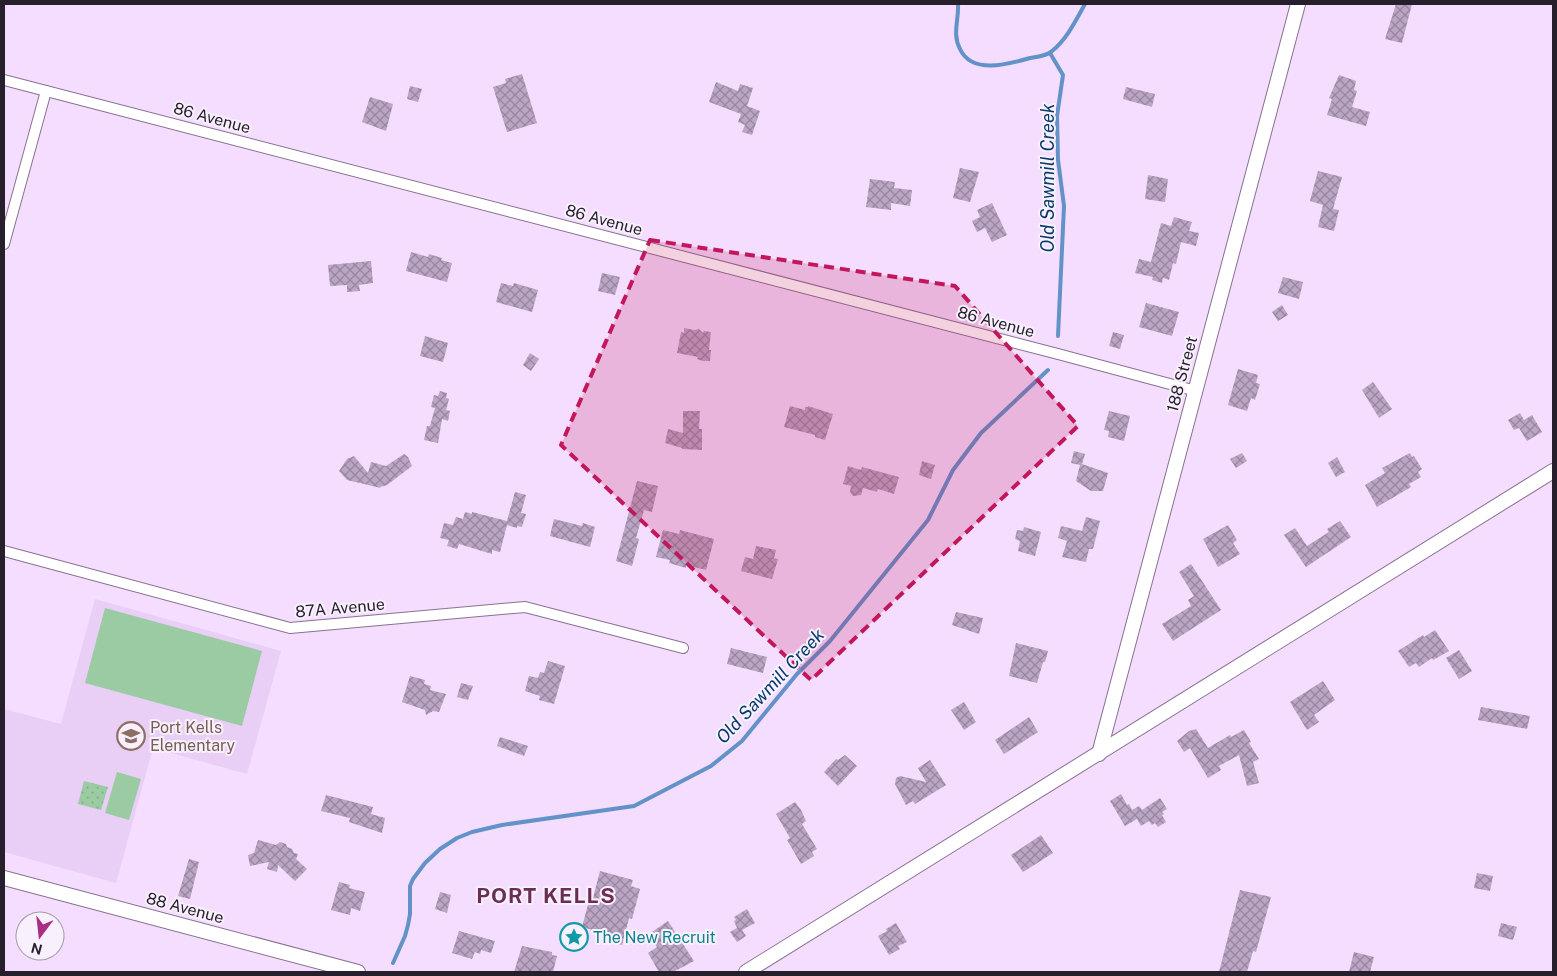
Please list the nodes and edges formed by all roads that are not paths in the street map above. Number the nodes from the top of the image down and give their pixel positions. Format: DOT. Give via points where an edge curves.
graph roads {
  1 [pos="1298,4"];
  2 [pos="4,80"];
  3 [pos="46,91"];
  4 [pos="4,244"];
  5 [pos="1196,391"];
  6 [pos="1553,471"];
  7 [pos="4,551"];
  8 [pos="684,648"];
  9 [pos="1099,754"];
  10 [pos="4,878"];
  11 [pos="358,972"];
  12 [pos="746,972"];
  1 -- 5 [label="main road, 188 Street"];
  2 -- 3 [label="street, 86 Avenue"];
  3 -- 4 [label="street"];
  3 -- 5 [label="street, 86 Avenue"];
  5 -- 9 [label="main road, 188 Street"];
  6 -- 9 [label="main road"];
  7 -- 8 [label="street, 87A Avenue" via="290,628 525,607"];
  9 -- 12 [label="main road"];
  10 -- 11 [label="main road, 88 Avenue"];
}
